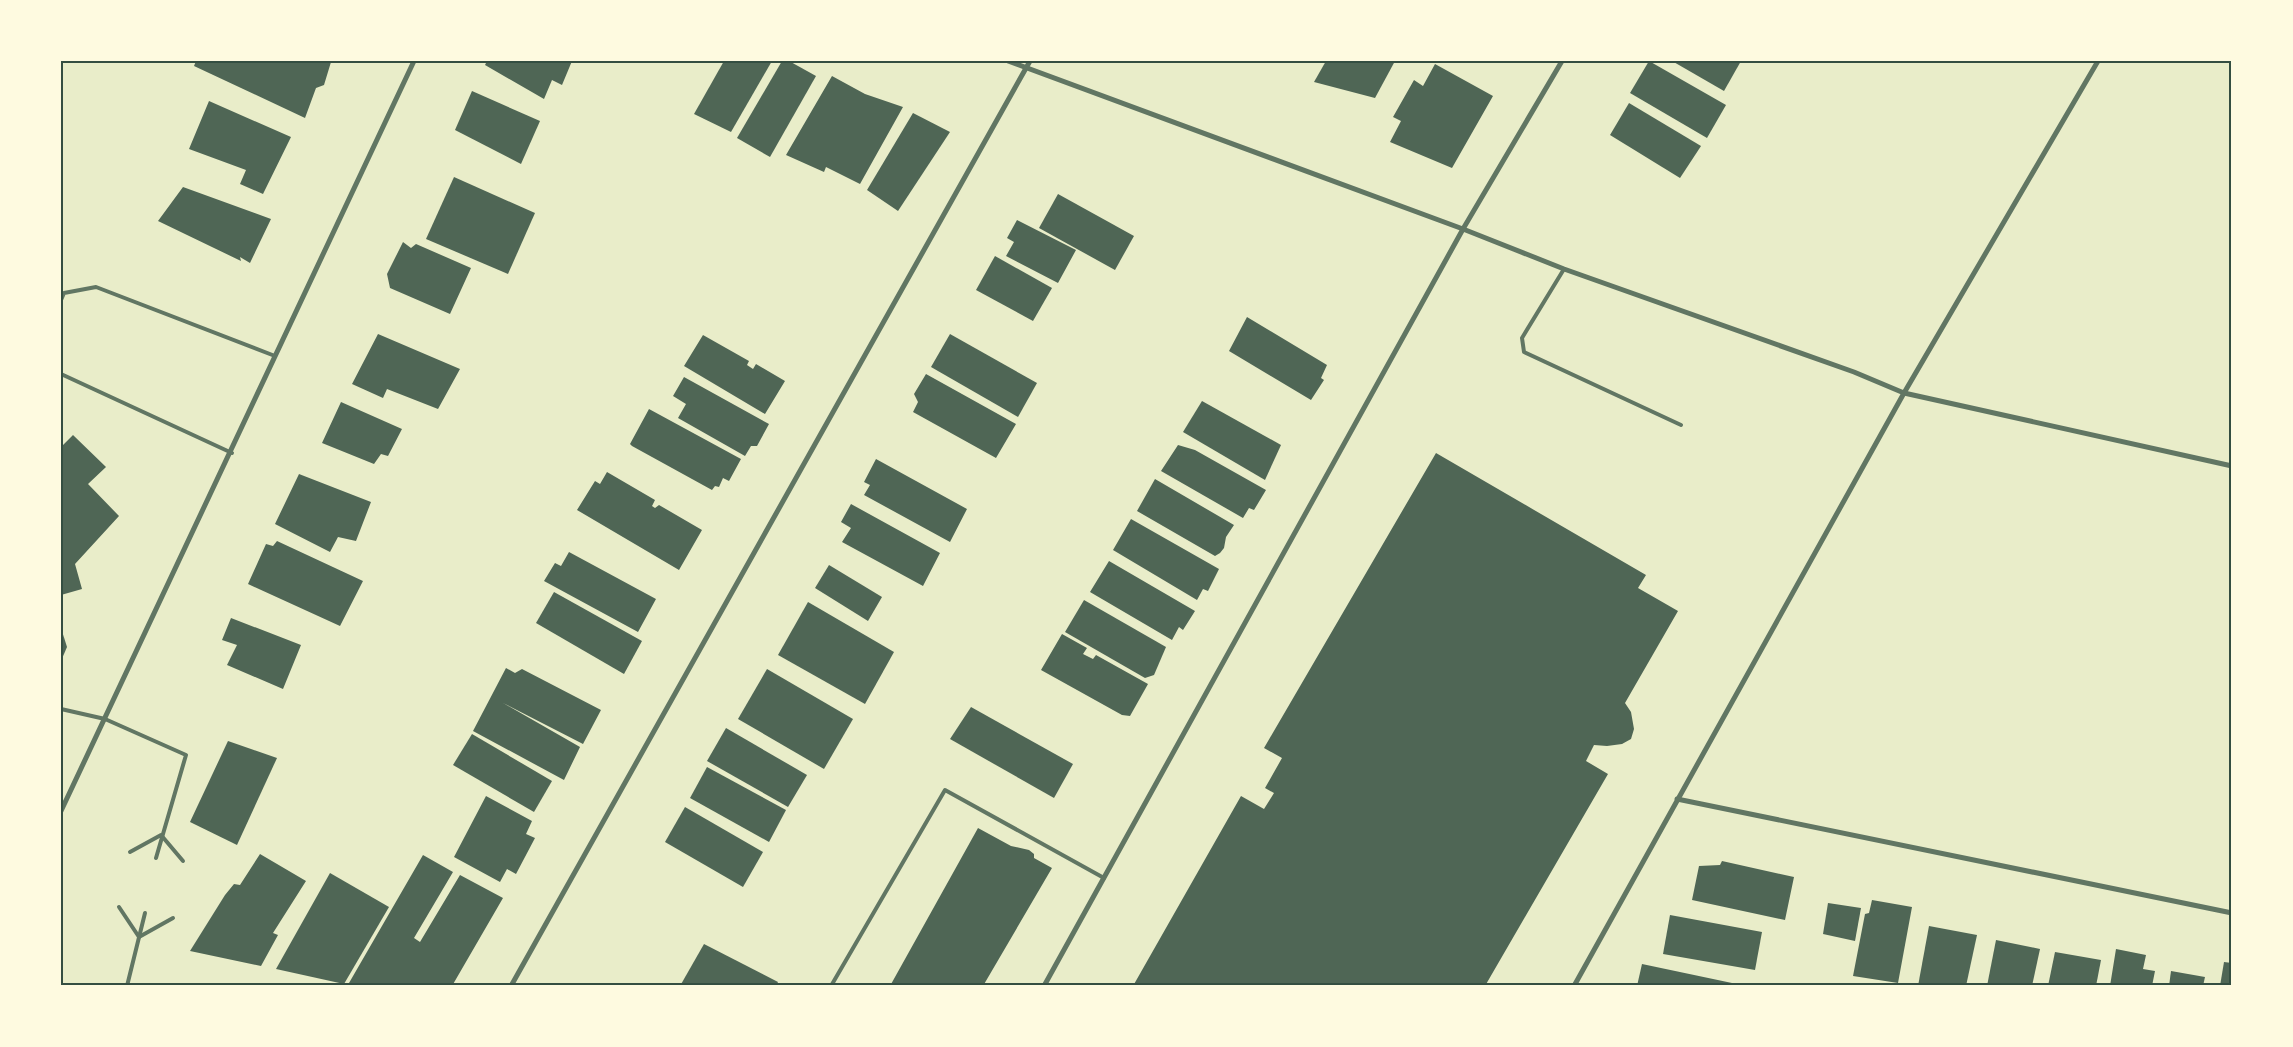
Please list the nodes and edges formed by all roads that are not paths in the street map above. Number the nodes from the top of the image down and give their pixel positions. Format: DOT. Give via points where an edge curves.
graph roads {
  1 [pos="414,61"];
  2 [pos="1008,61"];
  3 [pos="1030,61"];
  4 [pos="1562,61"];
  5 [pos="2098,61"];
  6 [pos="1026,68"];
  7 [pos="1463,229"];
  8 [pos="1564,269"];
  9 [pos="61,300"];
  10 [pos="275,356"];
  11 [pos="61,374"];
  12 [pos="1904,393"];
  13 [pos="1681,426"];
  14 [pos="232,453"];
  15 [pos="2232,466"];
  16 [pos="61,709"];
  17 [pos="105,719"];
  18 [pos="1677,799"];
  19 [pos="61,811"];
  20 [pos="161,835"];
  21 [pos="130,852"];
  22 [pos="156,858"];
  23 [pos="183,862"];
  24 [pos="1104,878"];
  25 [pos="119,907"];
  26 [pos="145,913"];
  27 [pos="2232,913"];
  28 [pos="172,918"];
  29 [pos="139,937"];
  30 [pos="127,986"];
  31 [pos="511,986"];
  32 [pos="831,986"];
  33 [pos="1044,986"];
  34 [pos="1574,986"];
  1 -- 10 [label="street"];
  2 -- 6 [label="street"];
  3 -- 6 [label="street"];
  4 -- 7 [label="street"];
  5 -- 12 [label="street"];
  6 -- 7 [label="street"];
  6 -- 31 [label="street"];
  7 -- 8 [label="street"];
  7 -- 24 [label="street"];
  8 -- 12 [label="street" via="1854,372"];
  8 -- 13 [label="lane" via="1522,338 1524,352"];
  9 -- 10 [label="lane" via="64,293 96,287"];
  10 -- 14 [label="street"];
  11 -- 14 [label="lane"];
  12 -- 15 [label="street"];
  12 -- 18 [label="street"];
  14 -- 17 [label="street"];
  16 -- 17 [label="lane"];
  17 -- 19 [label="street"];
  17 -- 20 [label="lane" via="186,755"];
  18 -- 27 [label="street"];
  18 -- 34 [label="street"];
  20 -- 21 [label="lane"];
  20 -- 22 [label="lane"];
  20 -- 23 [label="lane"];
  24 -- 32 [label="lane" via="945,790"];
  24 -- 33 [label="street"];
  25 -- 29 [label="lane"];
  26 -- 29 [label="lane"];
  28 -- 29 [label="lane"];
  29 -- 30 [label="lane"];
}
